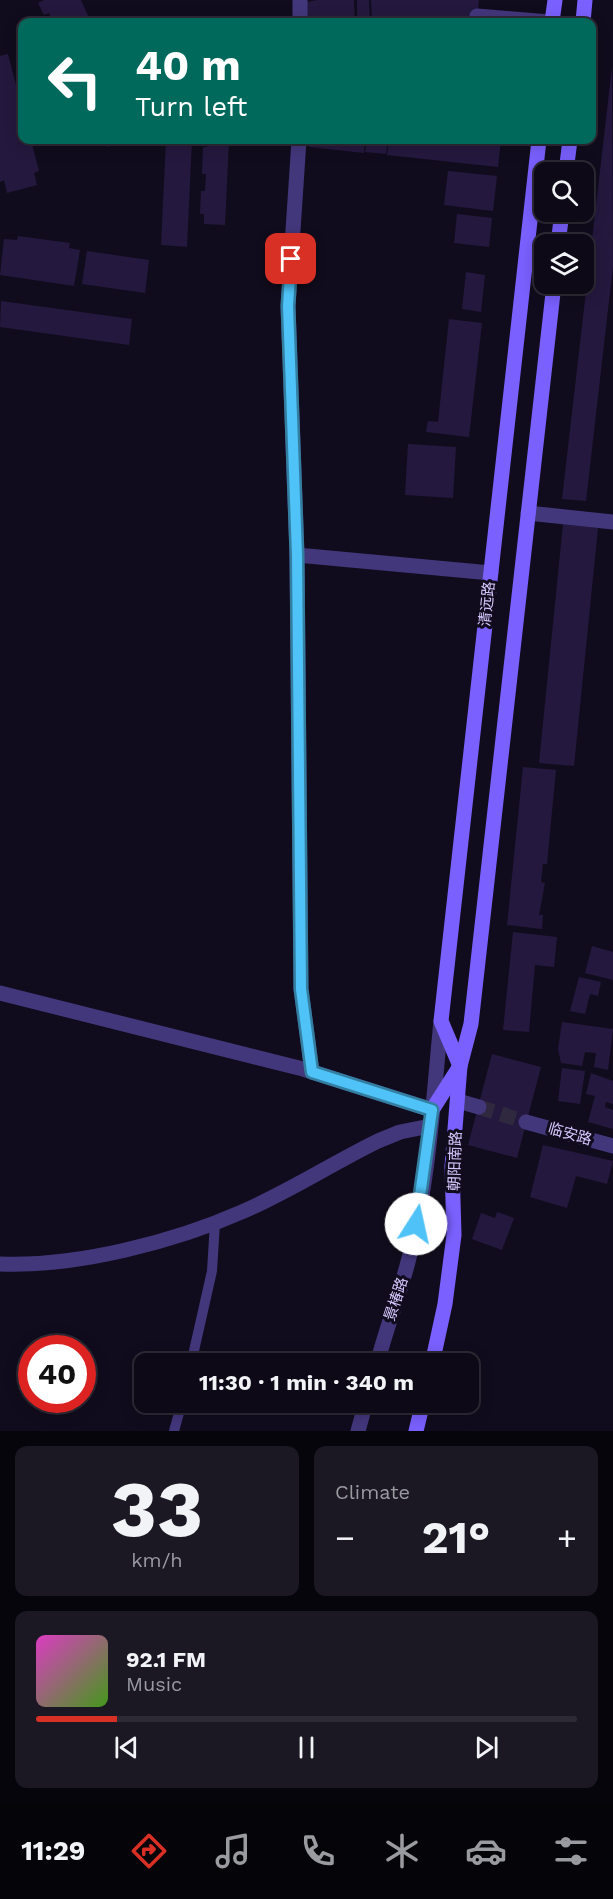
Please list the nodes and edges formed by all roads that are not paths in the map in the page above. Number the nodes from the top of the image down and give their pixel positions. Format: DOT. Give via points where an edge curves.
graph roads {
  1 [pos="300,0"];
  2 [pos="555,0"];
  3 [pos="585,0"];
  4 [pos="477,16"];
  5 [pos="300,18"];
  6 [pos="501,18"];
  7 [pos="551,18"];
  8 [pos="583,18"];
  9 [pos="299,144"];
  10 [pos="539,144"];
  11 [pos="570,144"];
  12 [pos="567,162"];
  13 [pos="553,294"];
  14 [pos="528,513"];
  15 [pos="613,522"];
  16 [pos="297,555"];
  17 [pos="491,573"];
  18 [pos="0,993"];
  19 [pos="441,1021"];
  20 [pos="460,1066"];
  21 [pos="312,1072"];
  22 [pos="458,1101"];
  23 [pos="479,1107"];
  24 [pos="432,1110"];
  25 [pos="526,1122"];
  26 [pos="430,1126"];
  27 [pos="613,1146"];
  28 [pos="215,1223"];
  29 [pos="0,1264"];
  30 [pos="193,1353"];
  31 [pos="380,1353"];
  32 [pos="434,1353"];
  33 [pos="179,1413"];
  34 [pos="363,1413"];
  35 [pos="420,1413"];
  36 [pos="174,1431"];
  37 [pos="358,1431"];
  38 [pos="416,1431"];
  1 -- 5 [label="street"];
  2 -- 7 [label="main road"];
  3 -- 8 [label="main road"];
  4 -- 6 [label="street"];
  9 -- 16 [label="street" via="288,306"];
  10 -- 17 [label="main road, 清远路"];
  11 -- 12 [label="main road"];
  13 -- 14 [label="main road, 清远路"];
  14 -- 15 [label="street"];
  14 -- 20 [label="main road, 清远路" via="471,1024"];
  16 -- 17 [label="street"];
  16 -- 21 [label="street" via="301,989"];
  17 -- 19 [label="main road, 清远路"];
  18 -- 21 [label="street"];
  19 -- 20 [label="main road, 清远路"];
  19 -- 24 [label="street, 景椿路"];
  20 -- 22 [label="main road, 朝阳南路"];
  20 -- 24 [label="main road, 清远路"];
  21 -- 24 [label="street"];
  22 -- 23 [label="street"];
  22 -- 32 [label="main road, 朝阳南路" via="452,1166 454,1235"];
  24 -- 26 [label="street, 景椿路"];
  25 -- 27 [label="street, 临安路"];
  26 -- 28 [label="street" via="378,1141"];
  26 -- 31 [label="street, 景椿路" via="408,1263"];
  28 -- 29 [label="street" via="100,1254"];
  28 -- 30 [label="lane" via="212,1271"];
  33 -- 36 [label="lane"];
  34 -- 37 [label="street"];
  35 -- 38 [label="main road"];
}
